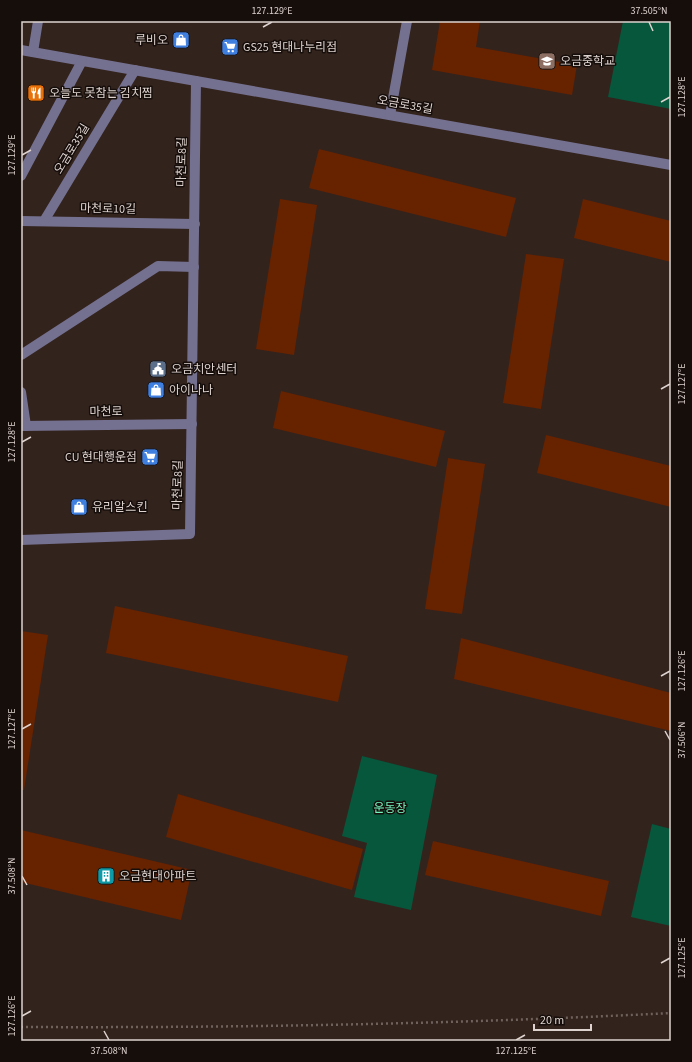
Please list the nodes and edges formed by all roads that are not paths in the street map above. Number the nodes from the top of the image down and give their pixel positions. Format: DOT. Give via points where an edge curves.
graph roads {
  1 [pos="38,21"];
  2 [pos="407,21"];
  3 [pos="21,50"];
  4 [pos="33,52"];
  5 [pos="82,61"];
  6 [pos="135,70"];
  7 [pos="196,81"];
  8 [pos="390,115"];
  9 [pos="671,165"];
  10 [pos="21,176"];
  11 [pos="21,221"];
  12 [pos="44,221"];
  13 [pos="194,224"];
  14 [pos="194,267"];
  15 [pos="21,355"];
  16 [pos="21,392"];
  17 [pos="192,424"];
  18 [pos="23,426"];
  19 [pos="21,540"];
  1 -- 4 [label="street"];
  2 -- 8 [label="street"];
  3 -- 4 [label="street, 오금로35길"];
  4 -- 5 [label="street, 오금로35길"];
  5 -- 6 [label="street, 오금로35길"];
  5 -- 10 [label="street"];
  6 -- 7 [label="street, 오금로35길"];
  6 -- 12 [label="street, 오금로35길"];
  7 -- 8 [label="street, 오금로35길"];
  7 -- 13 [label="street, 마천로8길"];
  8 -- 9 [label="street, 오금로35길"];
  11 -- 12 [label="street, 마천로10길"];
  12 -- 13 [label="street, 마천로10길"];
  13 -- 14 [label="street, 마천로8길"];
  14 -- 15 [label="street" via="158,266"];
  14 -- 17 [label="street, 마천로8길"];
  16 -- 18 [label="street"];
  17 -- 18 [label="street, 마천로"];
  17 -- 19 [label="street, 마천로8길" via="190,534"];
}
